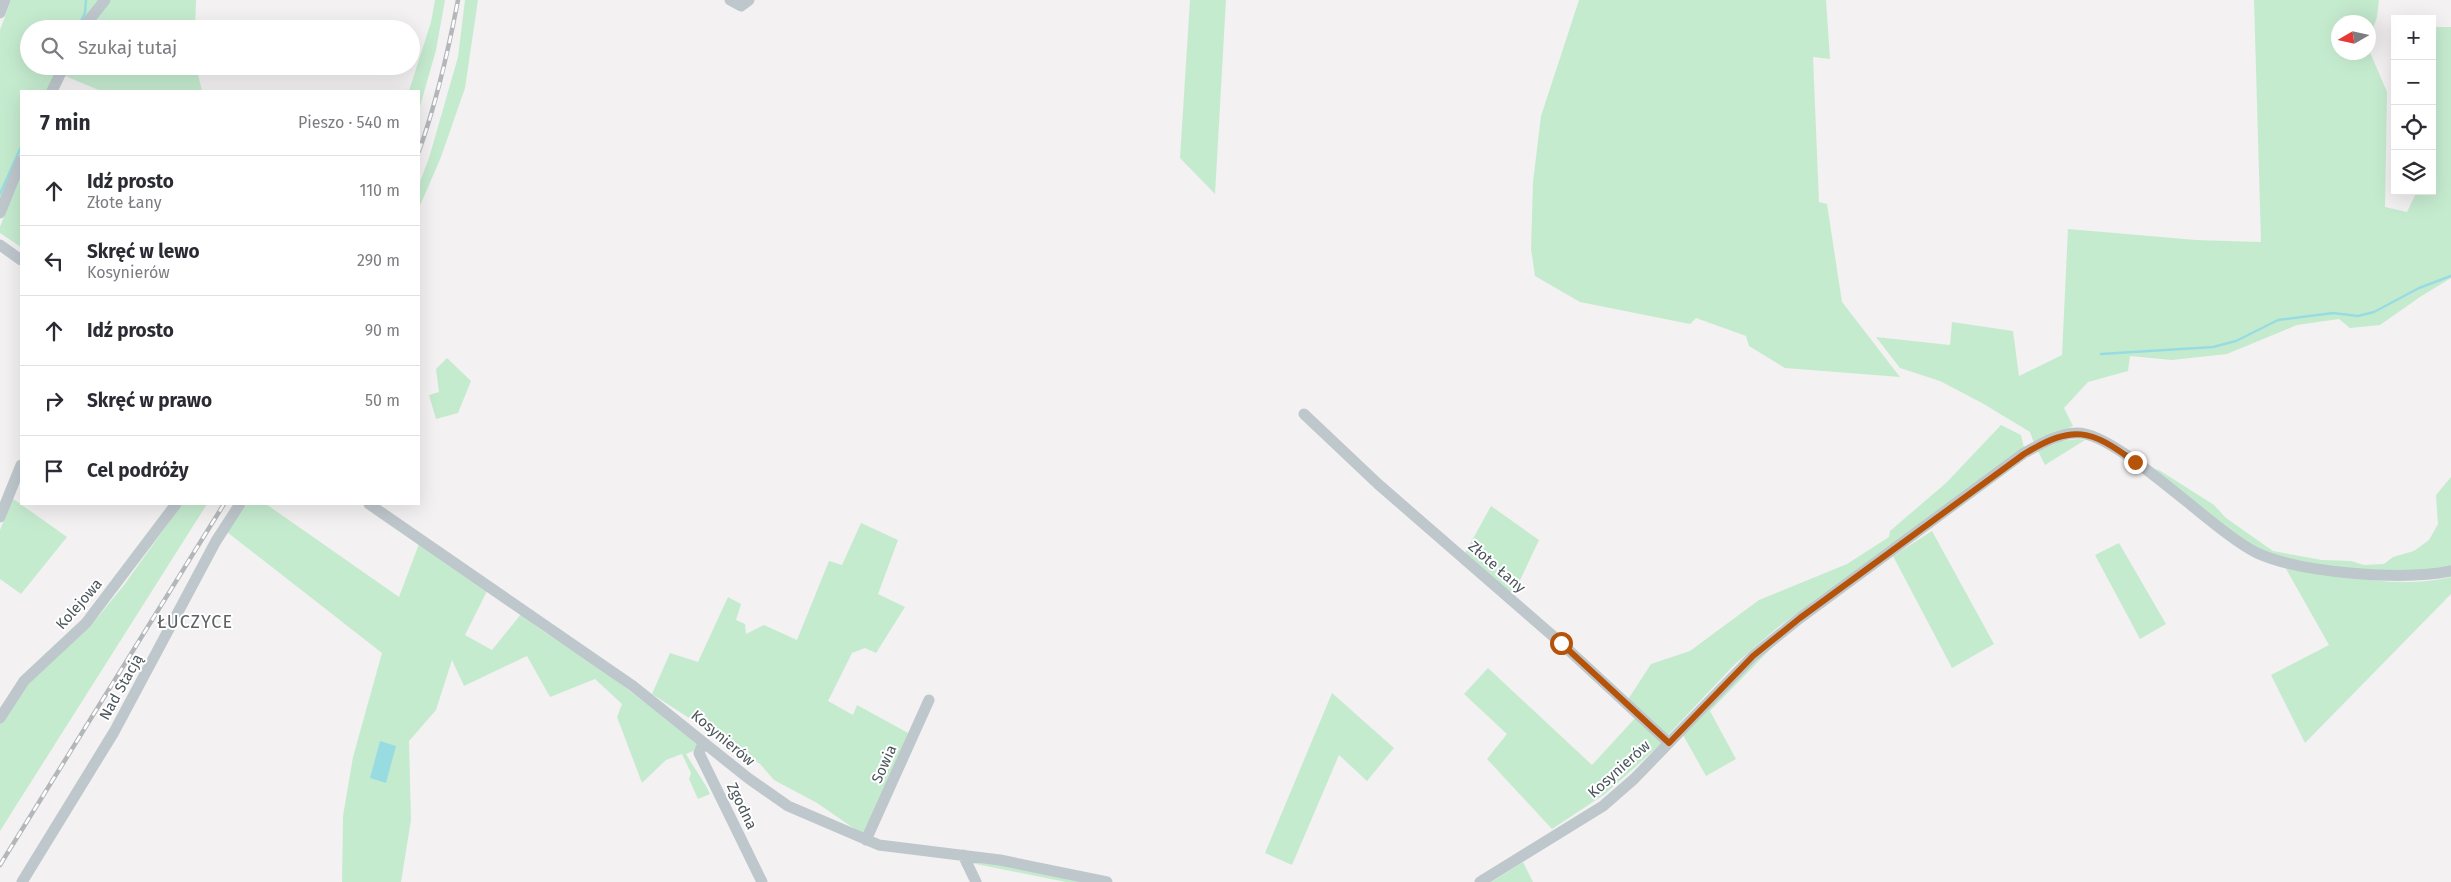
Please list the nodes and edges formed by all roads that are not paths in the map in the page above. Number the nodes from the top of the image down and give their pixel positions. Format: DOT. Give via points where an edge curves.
graph roads {
  1 [pos="5,0"];
  2 [pos="106,0"];
  3 [pos="730,0"];
  4 [pos="749,0"];
  5 [pos="0,13"];
  6 [pos="89,20"];
  7 [pos="60,75"];
  8 [pos="52,90"];
  9 [pos="20,163"];
  10 [pos="0,213"];
  11 [pos="0,245"];
  12 [pos="20,259"];
  13 [pos="1304,414"];
  14 [pos="20,467"];
  15 [pos="175,505"];
  16 [pos="239,505"];
  17 [pos="370,505"];
  18 [pos="0,517"];
  19 [pos="2451,571"];
  20 [pos="929,700"];
  21 [pos="0,718"];
  22 [pos="703,743"];
  23 [pos="1669,743"];
  24 [pos="866,840"];
  25 [pos="963,855"];
  26 [pos="22,882"];
  27 [pos="762,882"];
  28 [pos="976,882"];
  29 [pos="1107,882"];
  30 [pos="1480,882"];
  1 -- 5 [label="street"];
  2 -- 6 [label="street"];
  3 -- 4 [label="street" via="741,6"];
  7 -- 8 [label="street"];
  9 -- 10 [label="street"];
  11 -- 12 [label="street"];
  13 -- 23 [label="street, Złote Łany"];
  14 -- 18 [label="street"];
  15 -- 21 [label="street, Kolejowa" via="86,623 24,681"];
  16 -- 26 [label="street, Nad Stacją" via="216,541 114,732"];
  17 -- 22 [label="street, Kosynierów" via="633,686"];
  19 -- 23 [label="street, Kosynierów" via="2433,575 2362,575 2288,564 2257,553 2222,531 2109,443 2078,432 2044,442 2024,454 1800,618 1753,656"];
  20 -- 24 [label="street, Sowia"];
  22 -- 24 [label="street, Kosynierów" via="788,806"];
  22 -- 27 [label="street, Zgodna" via="699,753"];
  23 -- 30 [label="street, Kosynierów" via="1603,806"];
  24 -- 25 [label="street, Kosynierów" via="879,845"];
  25 -- 28 [label="street"];
  25 -- 29 [label="street, Kosynierów"];
}
